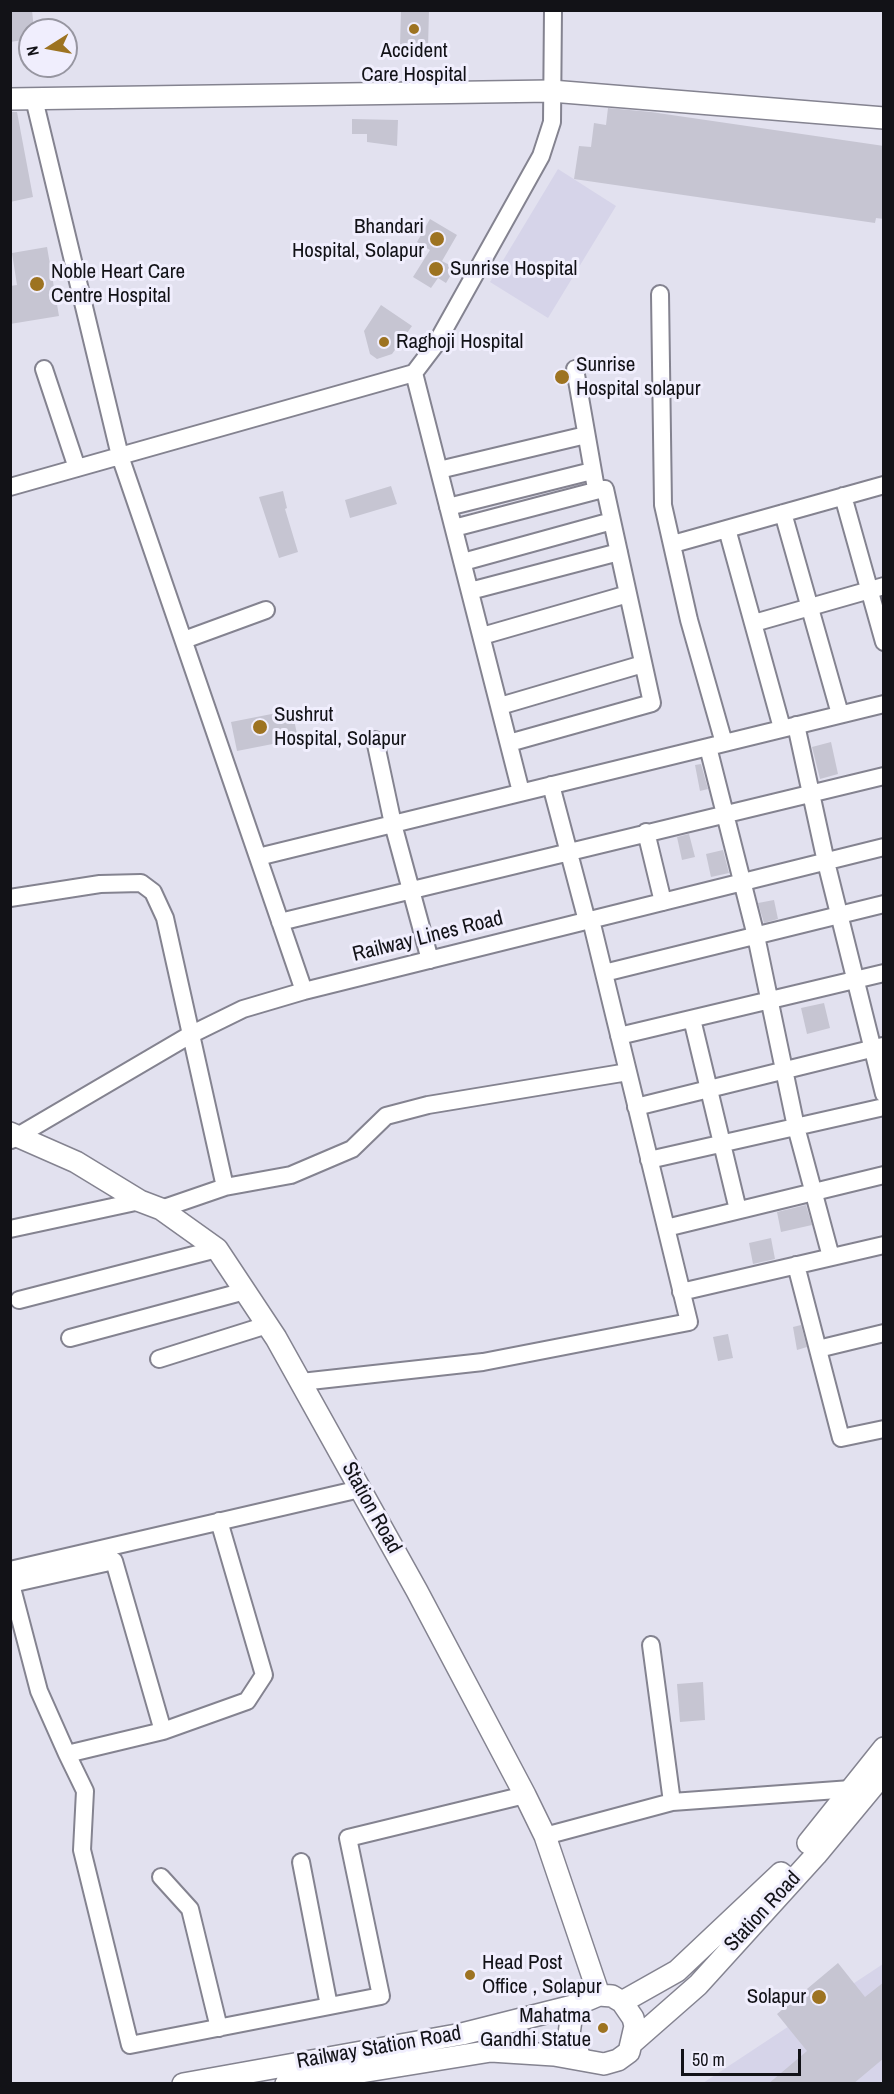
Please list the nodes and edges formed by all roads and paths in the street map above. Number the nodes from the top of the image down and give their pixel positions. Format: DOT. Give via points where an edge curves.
graph roads {
  1 [pos="553,10"];
  2 [pos="551,91"];
  3 [pos="10,99"];
  4 [pos="34,99"];
  5 [pos="884,118"];
  6 [pos="660,294"];
  7 [pos="44,369"];
  8 [pos="575,369"];
  9 [pos="414,373"];
  10 [pos="586,435"];
  11 [pos="120,456"];
  12 [pos="77,468"];
  13 [pos="439,470"];
  14 [pos="592,471"];
  15 [pos="884,485"];
  16 [pos="10,487"];
  17 [pos="599,490"];
  18 [pos="843,496"];
  19 [pos="448,507"];
  20 [pos="783,513"];
  21 [pos="612,521"];
  22 [pos="454,528"];
  23 [pos="727,528"];
  24 [pos="673,544"];
  25 [pos="619,552"];
  26 [pos="463,562"];
  27 [pos="876,588"];
  28 [pos="470,591"];
  29 [pos="628,594"];
  30 [pos="809,608"];
  31 [pos="266,610"];
  32 [pos="754,623"];
  33 [pos="482,636"];
  34 [pos="184,640"];
  35 [pos="884,642"];
  36 [pos="643,664"];
  37 [pos="500,706"];
  38 [pos="883,706"];
  39 [pos="840,714"];
  40 [pos="789,727"];
  41 [pos="375,740"];
  42 [pos="724,742"];
  43 [pos="509,743"];
  44 [pos="708,747"];
  45 [pos="884,776"];
  46 [pos="551,785"];
  47 [pos="521,792"];
  48 [pos="811,793"];
  49 [pos="725,813"];
  50 [pos="393,824"];
  51 [pos="646,832"];
  52 [pos="884,847"];
  53 [pos="568,852"];
  54 [pos="258,857"];
  55 [pos="826,862"];
  56 [pos="743,882"];
  57 [pos="411,890"];
  58 [pos="10,898"];
  59 [pos="663,902"];
  60 [pos="884,904"];
  61 [pos="839,915"];
  62 [pos="589,921"];
  63 [pos="280,922"];
  64 [pos="756,936"];
  65 [pos="430,960"];
  66 [pos="604,973"];
  67 [pos="884,973"];
  68 [pos="855,980"];
  69 [pos="304,991"];
  70 [pos="769,1000"];
  71 [pos="692,1019"];
  72 [pos="190,1035"];
  73 [pos="619,1036"];
  74 [pos="878,1047"];
  75 [pos="784,1070"];
  76 [pos="628,1072"];
  77 [pos="708,1089"];
  78 [pos="884,1094"];
  79 [pos="636,1107"];
  80 [pos="884,1107"];
  81 [pos="796,1127"];
  82 [pos="12,1137"];
  83 [pos="722,1143"];
  84 [pos="649,1160"];
  85 [pos="884,1175"];
  86 [pos="225,1187"];
  87 [pos="814,1192"];
  88 [pos="140,1201"];
  89 [pos="161,1209"];
  90 [pos="738,1210"];
  91 [pos="666,1228"];
  92 [pos="10,1229"];
  93 [pos="884,1245"];
  94 [pos="217,1249"];
  95 [pos="831,1257"];
  96 [pos="796,1265"];
  97 [pos="245,1291"];
  98 [pos="681,1292"];
  99 [pos="19,1300"];
  100 [pos="267,1325"];
  101 [pos="884,1333"];
  102 [pos="70,1338"];
  103 [pos="818,1349"];
  104 [pos="159,1359"];
  105 [pos="301,1382"];
  106 [pos="884,1429"];
  107 [pos="360,1489"];
  108 [pos="219,1521"];
  109 [pos="10,1570"];
  110 [pos="651,1645"];
  111 [pos="162,1731"];
  112 [pos="884,1748"];
  113 [pos="68,1754"];
  114 [pos="884,1773"];
  115 [pos="851,1789"];
  116 [pos="525,1795"];
  117 [pos="672,1802"];
  118 [pos="545,1836"];
  119 [pos="301,1862"];
  120 [pos="161,1877"];
  121 [pos="599,1995"];
  122 [pos="622,2002"];
  123 [pos="329,2006"];
  124 [pos="573,2006"];
  125 [pos="219,2028"];
  126 [pos="633,2042"];
  127 [pos="581,2059"];
  128 [pos="183,2084"];
  129 [pos="286,2084"];
  1 -- 2 [label="street"];
  2 -- 4 [label="main road"];
  2 -- 5 [label="main road"];
  2 -- 9 [label="street" via="552,122 541,156 441,334"];
  3 -- 4 [label="main road"];
  4 -- 11 [label="street"];
  6 -- 24 [label="street" via="663,505"];
  7 -- 12 [label="street"];
  8 -- 10 [label="street"];
  9 -- 11 [label="street"];
  9 -- 13 [label="street"];
  10 -- 13 [label="street"];
  10 -- 14 [label="street"];
  11 -- 12 [label="street"];
  11 -- 34 [label="street"];
  12 -- 16 [label="street"];
  13 -- 19 [label="street"];
  14 -- 17 [label="street"];
  14 -- 19 [label="street"];
  15 -- 18 [label="street"];
  17 -- 21 [label="street" via="605,489"];
  17 -- 22 [label="street"];
  18 -- 20 [label="street"];
  18 -- 27 [label="street"];
  19 -- 22 [label="street"];
  20 -- 23 [label="street"];
  20 -- 30 [label="street"];
  21 -- 25 [label="street"];
  21 -- 26 [label="street"];
  22 -- 26 [label="street"];
  23 -- 24 [label="street"];
  23 -- 32 [label="street"];
  24 -- 42 [label="street" via="689,620"];
  25 -- 28 [label="street"];
  25 -- 29 [label="street"];
  26 -- 28 [label="street"];
  27 -- 30 [label="street"];
  27 -- 35 [label="street"];
  28 -- 33 [label="street"];
  29 -- 33 [label="street"];
  29 -- 36 [label="street"];
  30 -- 32 [label="street"];
  30 -- 39 [label="street"];
  31 -- 34 [label="street"];
  32 -- 40 [label="street"];
  33 -- 37 [label="street"];
  34 -- 54 [label="street"];
  36 -- 37 [label="street"];
  36 -- 43 [label="street" via="652,703"];
  37 -- 43 [label="street"];
  38 -- 39 [label="street"];
  39 -- 40 [label="street"];
  40 -- 42 [label="street"];
  40 -- 48 [label="street"];
  41 -- 50 [label="street"];
  42 -- 44 [label="street"];
  43 -- 47 [label="street"];
  44 -- 46 [label="street"];
  44 -- 49 [label="street"];
  45 -- 48 [label="street"];
  46 -- 47 [label="street"];
  46 -- 53 [label="street"];
  47 -- 50 [label="street"];
  48 -- 49 [label="street"];
  48 -- 55 [label="street"];
  49 -- 51 [label="street"];
  49 -- 56 [label="street"];
  50 -- 54 [label="street"];
  50 -- 57 [label="street"];
  51 -- 53 [label="street"];
  51 -- 59 [label="street"];
  52 -- 55 [label="street, Railway Lines Road"];
  53 -- 57 [label="street"];
  53 -- 62 [label="street"];
  54 -- 63 [label="street"];
  55 -- 56 [label="street, Railway Lines Road"];
  55 -- 61 [label="street"];
  56 -- 59 [label="street, Railway Lines Road"];
  56 -- 64 [label="street"];
  57 -- 63 [label="street"];
  57 -- 65 [label="street"];
  58 -- 72 [label="street" via="100,884 141,883 153,892 165,918"];
  59 -- 62 [label="street, Railway Lines Road"];
  60 -- 61 [label="street"];
  61 -- 64 [label="street"];
  61 -- 68 [label="street"];
  62 -- 65 [label="street, Railway Lines Road"];
  62 -- 66 [label="street"];
  63 -- 69 [label="street"];
  64 -- 66 [label="street"];
  64 -- 70 [label="street"];
  65 -- 69 [label="street, Railway Lines Road"];
  66 -- 73 [label="street"];
  67 -- 68 [label="street"];
  68 -- 70 [label="street"];
  68 -- 74 [label="street"];
  69 -- 72 [label="street, Railway Lines Road" via="243,1009"];
  70 -- 71 [label="street"];
  70 -- 75 [label="street"];
  71 -- 73 [label="street"];
  71 -- 77 [label="street"];
  72 -- 82 [label="street, Railway Lines Road"];
  72 -- 86 [label="street"];
  73 -- 76 [label="street"];
  74 -- 75 [label="street"];
  74 -- 78 [label="street"];
  75 -- 77 [label="street"];
  75 -- 81 [label="street"];
  76 -- 79 [label="street"];
  76 -- 86 [label="street" via="428,1105 386,1116 352,1149 291,1175"];
  77 -- 79 [label="street"];
  77 -- 83 [label="street"];
  79 -- 84 [label="street"];
  80 -- 81 [label="street"];
  81 -- 83 [label="street"];
  81 -- 87 [label="street"];
  82 -- 88 [label="main road, Station Road" via="76,1162"];
  83 -- 84 [label="street"];
  83 -- 90 [label="street"];
  84 -- 91 [label="street"];
  85 -- 87 [label="street"];
  86 -- 89 [label="street"];
  87 -- 90 [label="street"];
  87 -- 95 [label="street"];
  88 -- 89 [label="main road, Station Road"];
  88 -- 92 [label="street"];
  89 -- 94 [label="main road, Station Road"];
  90 -- 91 [label="street"];
  91 -- 98 [label="street"];
  93 -- 95 [label="street"];
  94 -- 97 [label="main road, Station Road"];
  94 -- 99 [label="street"];
  95 -- 96 [label="street"];
  96 -- 98 [label="street"];
  96 -- 103 [label="street"];
  97 -- 100 [label="main road, Station Road"];
  97 -- 102 [label="street"];
  98 -- 105 [label="street" via="689,1322 483,1362"];
  100 -- 104 [label="street"];
  100 -- 105 [label="main road, Station Road"];
  101 -- 103 [label="street"];
  103 -- 106 [label="street" via="841,1438"];
  105 -- 107 [label="main road, Station Road"];
  107 -- 108 [label="street"];
  107 -- 116 [label="main road, Station Road"];
  108 -- 109 [label="street"];
  108 -- 111 [label="street" via="264,1675 247,1701"];
  110 -- 117 [label="street"];
  111 -- 113 [label="street"];
  111 -- 113 [label="street" via="114,1561 11,1584 39,1691"];
  112 -- 115 [label="main road, Station Road"];
  113 -- 125 [label="street" via="85,1791 82,1850 130,2045"];
  114 -- 126 [label="main road, Station Road" via="698,1985"];
  115 -- 117 [label="street"];
  115 -- 122 [label="main road, Station Road" via="769,1887 677,1971"];
  116 -- 118 [label="main road, Station Road"];
  116 -- 123 [label="street" via="348,1838 381,1996"];
  117 -- 118 [label="street"];
  118 -- 121 [label="main road, Station Road"];
  119 -- 123 [label="street"];
  120 -- 125 [label="street" via="190,1909"];
  121 -- 122 [label="main road"];
  121 -- 124 [label="main road"];
  122 -- 126 [label="main road" via="633,2018"];
  123 -- 125 [label="street"];
  124 -- 127 [label="main road" via="569,2034"];
  124 -- 128 [label="main road, Railway Station Road" via="462,2034"];
  126 -- 127 [label="main road" via="629,2052 612,2062 595,2064"];
  127 -- 129 [label="main road, Railway Station Road" via="491,2051"];
}
